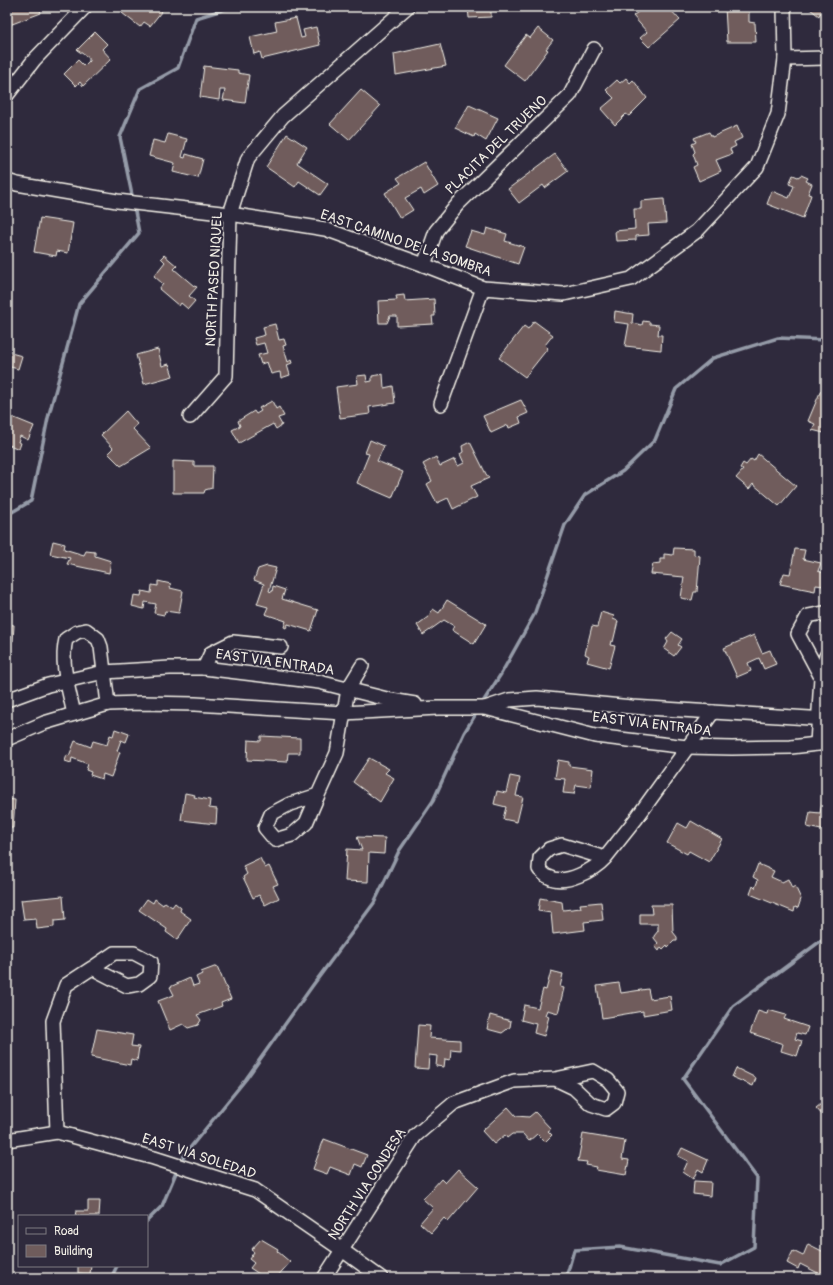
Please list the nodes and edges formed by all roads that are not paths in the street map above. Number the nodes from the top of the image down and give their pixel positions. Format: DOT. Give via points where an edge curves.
graph roads {
  1 [pos="85,7"];
  2 [pos="407,7"];
  3 [pos="784,7"];
  4 [pos="594,49"];
  5 [pos="826,58"];
  6 [pos="785,59"];
  7 [pos="7,94"];
  8 [pos="7,181"];
  9 [pos="230,214"];
  10 [pos="424,265"];
  11 [pos="483,288"];
  12 [pos="441,404"];
  13 [pos="190,417"];
  14 [pos="826,616"];
  15 [pos="281,647"];
  16 [pos="826,656"];
  17 [pos="362,666"];
  18 [pos="204,668"];
  19 [pos="104,672"];
  20 [pos="821,677"];
  21 [pos="67,680"];
  22 [pos="348,689"];
  23 [pos="7,700"];
  24 [pos="108,704"];
  25 [pos="438,708"];
  26 [pos="485,708"];
  27 [pos="712,712"];
  28 [pos="343,713"];
  29 [pos="74,714"];
  30 [pos="822,719"];
  31 [pos="7,739"];
  32 [pos="822,744"];
  33 [pos="687,747"];
  34 [pos="318,795"];
  35 [pos="605,858"];
  36 [pos="92,968"];
  37 [pos="555,1078"];
  38 [pos="57,1132"];
  39 [pos="7,1140"];
  40 [pos="342,1250"];
  41 [pos="324,1278"];
  42 [pos="381,1278"];
  1 -- 7 [label="street" via="34,60"];
  2 -- 9 [label="street, NORTH PASEO NIQUEL" via="283,116 248,158"];
  3 -- 6 [label="street, EAST CAMINO DE LA SOMBRA"];
  4 -- 10 [label="street, PLACITA DEL TRUENO" via="570,95 458,204 436,230"];
  5 -- 6 [label="street"];
  6 -- 11 [label="street, EAST CAMINO DE LA SOMBRA" via="778,114 757,167 697,231 631,279 564,294"];
  8 -- 9 [label="street, EAST CAMINO DE LA SOMBRA" via="117,200"];
  9 -- 10 [label="street, EAST CAMINO DE LA SOMBRA" via="324,229"];
  9 -- 13 [label="street, NORTH PASEO NIQUEL" via="226,376"];
  10 -- 11 [label="street, EAST CAMINO DE LA SOMBRA"];
  11 -- 12 [label="street"];
  14 -- 20 [label="street" via="823,613 808,616 798,634"];
  15 -- 18 [label="street" via="233,642 211,653"];
  16 -- 20 [label="street"];
  17 -- 22 [label="street"];
  18 -- 19 [label="street, EAST VIA ENTRADA"];
  18 -- 22 [label="street, EAST VIA ENTRADA" via="319,682"];
  19 -- 21 [label="street, EAST VIA ENTRADA"];
  19 -- 21 [label="street" via="98,639 86,630 77,632 66,640 64,649"];
  19 -- 24 [label="street"];
  20 -- 30 [label="street"];
  21 -- 23 [label="street, EAST VIA ENTRADA"];
  21 -- 29 [label="street"];
  22 -- 25 [label="street, EAST VIA ENTRADA"];
  22 -- 28 [label="street"];
  24 -- 28 [label="street, EAST VIA ENTRADA" via="195,704"];
  24 -- 29 [label="street, EAST VIA ENTRADA"];
  25 -- 26 [label="street, EAST VIA ENTRADA"];
  25 -- 28 [label="street, EAST VIA ENTRADA"];
  26 -- 27 [label="street, EAST VIA ENTRADA" via="509,700 537,698"];
  26 -- 33 [label="street, EAST VIA ENTRADA" via="595,736"];
  27 -- 30 [label="street, EAST VIA ENTRADA"];
  27 -- 33 [label="street"];
  28 -- 34 [label="street" via="337,753"];
  29 -- 31 [label="street, EAST VIA ENTRADA" via="44,723"];
  30 -- 32 [label="street"];
  32 -- 33 [label="street, EAST VIA ENTRADA" via="777,748"];
  33 -- 35 [label="street"];
  36 -- 38 [label="street" via="66,985 53,1020"];
  37 -- 40 [label="street, NORTH VIA CONDESA" via="514,1081 454,1103 415,1136"];
  38 -- 39 [label="street, EAST VIA SOLEDAD"];
  38 -- 40 [label="street, EAST VIA SOLEDAD" via="154,1158 254,1190"];
  40 -- 41 [label="street, NORTH VIA CONDESA"];
  40 -- 42 [label="street, EAST VIA SOLEDAD"];
}
